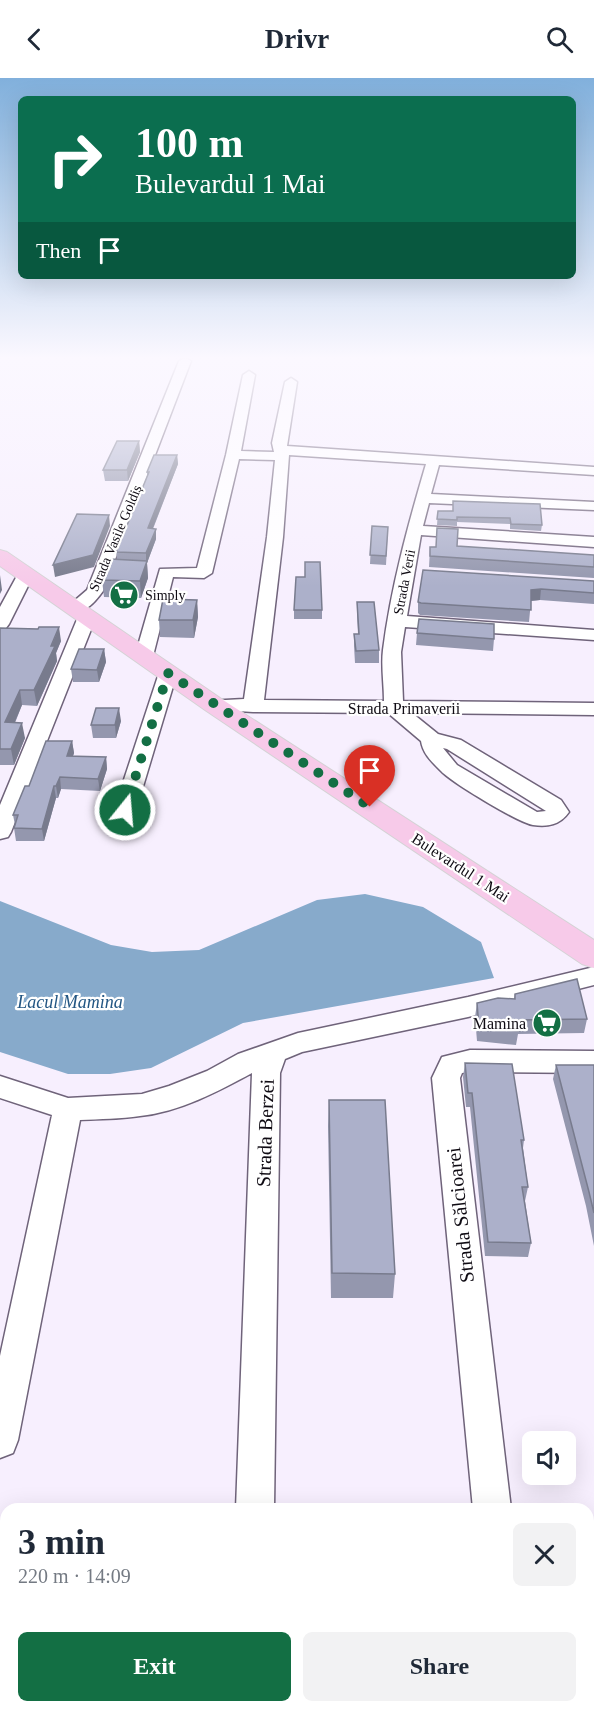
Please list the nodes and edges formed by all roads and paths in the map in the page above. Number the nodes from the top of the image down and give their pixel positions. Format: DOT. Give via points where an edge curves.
graph roads {
  1 [pos="156,434"];
  2 [pos="237,434"];
  3 [pos="281,434"];
  4 [pos="281,453"];
  5 [pos="233,455"];
  6 [pos="434,459"];
  7 [pos="594,471"];
  8 [pos="424,498"];
  9 [pos="594,506"];
  10 [pos="414,530"];
  11 [pos="594,542"];
  12 [pos="0,556"];
  13 [pos="104,568"];
  14 [pos="125,569"];
  15 [pos="146,571"];
  16 [pos="166,572"];
  17 [pos="27,574"];
  18 [pos="81,613"];
  19 [pos="397,621"];
  20 [pos="0,624"];
  21 [pos="594,635"];
  22 [pos="144,656"];
  23 [pos="168,673"];
  24 [pos="214,705"];
  25 [pos="253,705"];
  26 [pos="394,708"];
  27 [pos="594,709"];
  28 [pos="431,740"];
  29 [pos="125,810"];
  30 [pos="0,832"];
  31 [pos="594,956"];
  32 [pos="594,976"];
  33 [pos="273,1053"];
  34 [pos="594,1062"];
  35 [pos="0,1087"];
  36 [pos="68,1109"];
  37 [pos="0,1440"];
  38 [pos="255,1503"];
  39 [pos="491,1503"];
  1 -- 13 [label="street, Strada Vasile Goldiș"];
  2 -- 5 [label="street"];
  3 -- 4 [label="street"];
  4 -- 5 [label="street"];
  4 -- 6 [label="street"];
  4 -- 25 [label="street" via="275,537"];
  5 -- 16 [label="street" via="204,573"];
  6 -- 7 [label="street"];
  6 -- 8 [label="street, Strada Verii"];
  8 -- 9 [label="street"];
  8 -- 10 [label="street, Strada Verii"];
  10 -- 11 [label="street"];
  10 -- 19 [label="street, Strada Verii" via="413,572"];
  12 -- 17 [label="main road, Bulevardul 1 Mai"];
  13 -- 14 [label="street"];
  13 -- 18 [label="street, Strada Vasile Goldiș"];
  15 -- 16 [label="street"];
  16 -- 22 [label="street"];
  17 -- 18 [label="main road, Bulevardul 1 Mai"];
  17 -- 20 [label="street"];
  18 -- 22 [label="main road, Bulevardul 1 Mai"];
  18 -- 30 [label="street"];
  19 -- 21 [label="street"];
  19 -- 26 [label="street, Strada Verii" via="392,652"];
  22 -- 23 [label="main road, Bulevardul 1 Mai"];
  23 -- 24 [label="main road, Bulevardul 1 Mai"];
  23 -- 29 [label="street"];
  24 -- 25 [label="street, Strada Primaverii"];
  24 -- 31 [label="main road, Bulevardul 1 Mai"];
  25 -- 26 [label="street, Strada Primaverii"];
  26 -- 27 [label="street, Strada Primaverii"];
  26 -- 28 [label="street"];
  28 -- 28 [label="street" via="433,750 450,769 532,818 549,819 558,812 553,805 454,744"];
  32 -- 33 [label="street" via="298,1042"];
  33 -- 36 [label="street" via="217,1079 142,1105"];
  33 -- 38 [label="street, Strada Berzei" via="266,1073"];
  34 -- 39 [label="street, Strada Sălcioarei" via="470,1061 452,1065 446,1078"];
  35 -- 36 [label="street"];
  36 -- 37 [label="street"];
}
